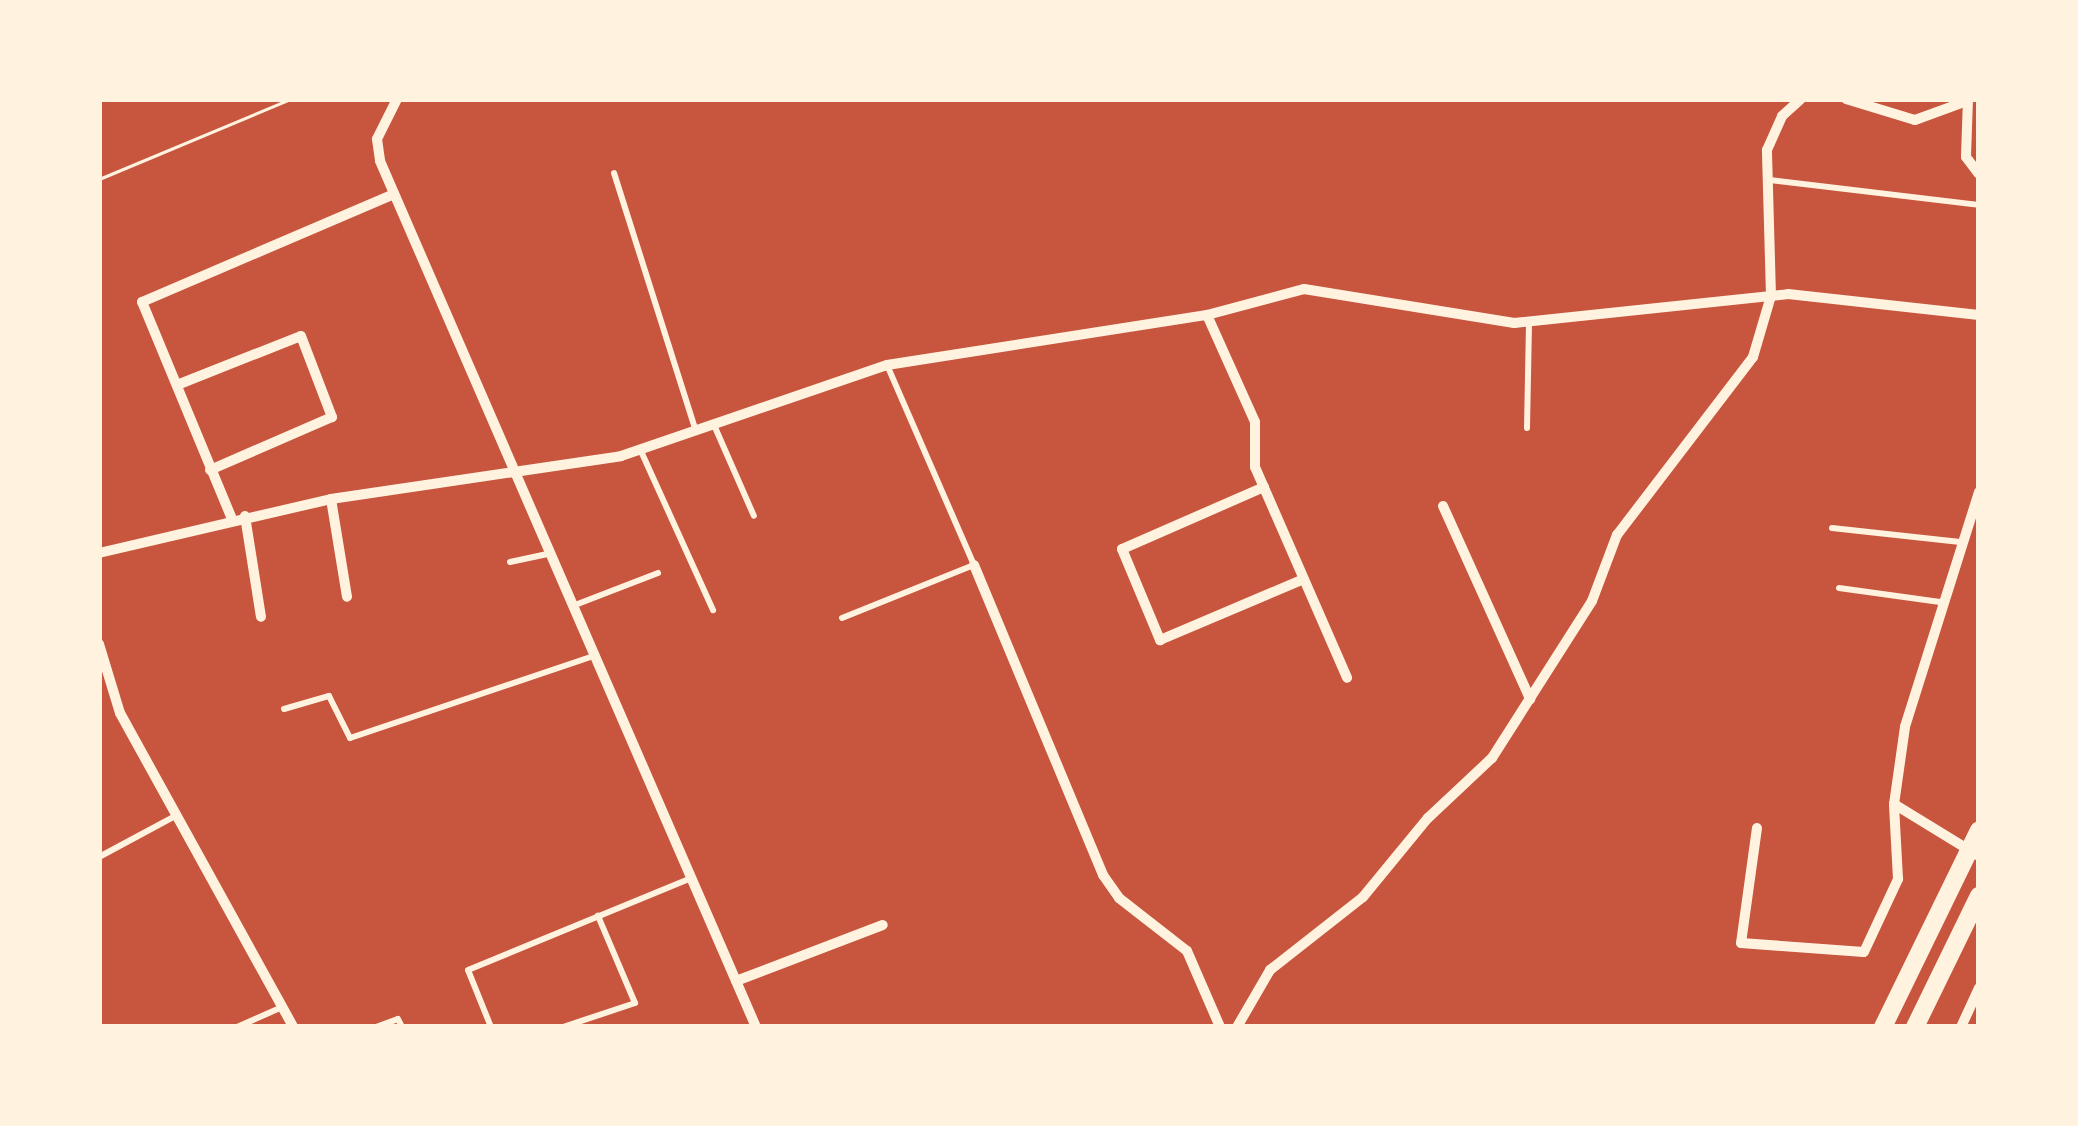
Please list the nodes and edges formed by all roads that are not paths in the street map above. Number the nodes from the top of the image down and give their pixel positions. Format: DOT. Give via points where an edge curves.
graph roads {
  1 [pos="397,99"];
  2 [pos="1801,99"];
  3 [pos="1846,99"];
  4 [pos="1967,100"];
  5 [pos="1979,116"];
  6 [pos="614,173"];
  7 [pos="1979,174"];
  8 [pos="1766,179"];
  9 [pos="394,194"];
  10 [pos="1979,205"];
  11 [pos="1771,296"];
  12 [pos="1207,315"];
  13 [pos="1979,315"];
  14 [pos="1529,321"];
  15 [pos="887,365"];
  16 [pos="177,385"];
  17 [pos="713,422"];
  18 [pos="695,428"];
  19 [pos="1527,428"];
  20 [pos="640,449"];
  21 [pos="513,467"];
  22 [pos="209,470"];
  23 [pos="1264,487"];
  24 [pos="1979,492"];
  25 [pos="331,500"];
  26 [pos="1443,506"];
  27 [pos="754,516"];
  28 [pos="238,517"];
  29 [pos="1832,528"];
  30 [pos="1964,543"];
  31 [pos="552,553"];
  32 [pos="99,554"];
  33 [pos="510,562"];
  34 [pos="974,565"];
  35 [pos="658,573"];
  36 [pos="1304,579"];
  37 [pos="1839,588"];
  38 [pos="347,597"];
  39 [pos="1940,602"];
  40 [pos="575,605"];
  41 [pos="713,610"];
  42 [pos="261,616"];
  43 [pos="842,618"];
  44 [pos="99,644"];
  45 [pos="598,655"];
  46 [pos="1347,678"];
  47 [pos="1530,699"];
  48 [pos="284,709"];
  49 [pos="1894,804"];
  50 [pos="177,815"];
  51 [pos="1757,828"];
  52 [pos="1979,830"];
  53 [pos="1979,856"];
  54 [pos="99,857"];
  55 [pos="693,878"];
  56 [pos="1979,896"];
  57 [pos="598,916"];
  58 [pos="884,925"];
  59 [pos="736,981"];
  60 [pos="1979,988"];
  61 [pos="284,1007"];
  62 [pos="237,1027"];
  63 [pos="293,1027"];
  64 [pos="376,1027"];
  65 [pos="402,1027"];
  66 [pos="491,1027"];
  67 [pos="562,1027"];
  68 [pos="756,1027"];
  69 [pos="1220,1027"];
  70 [pos="1238,1027"];
  71 [pos="1883,1027"];
  72 [pos="1915,1027"];
  73 [pos="1961,1027"];
  1 -- 9 [label="street" via="377,139"];
  2 -- 8 [label="street" via="1773,136"];
  3 -- 4 [label="street" via="1915,120"];
  4 -- 5 [label="lane"];
  4 -- 7 [label="street" via="1966,157"];
  6 -- 18 [label="lane"];
  8 -- 10 [label="lane"];
  8 -- 11 [label="street"];
  9 -- 16 [label="street" via="142,302"];
  9 -- 21 [label="street"];
  11 -- 13 [label="street"];
  11 -- 14 [label="street"];
  11 -- 47 [label="street" via="1753,357 1617,536 1592,601"];
  12 -- 14 [label="street" via="1304,289 1451,317"];
  12 -- 15 [label="street"];
  12 -- 23 [label="street" via="1255,422"];
  14 -- 19 [label="lane"];
  15 -- 17 [label="street"];
  15 -- 34 [label="lane"];
  16 -- 22 [label="street"];
  16 -- 22 [label="street" via="301,336 332,417"];
  17 -- 18 [label="street"];
  17 -- 27 [label="lane"];
  18 -- 20 [label="street"];
  20 -- 21 [label="street"];
  20 -- 41 [label="lane"];
  21 -- 25 [label="street"];
  21 -- 31 [label="street"];
  22 -- 28 [label="street"];
  23 -- 36 [label="street"];
  23 -- 36 [label="street" via="1122,550 1160,640"];
  24 -- 30 [label="street"];
  25 -- 28 [label="street"];
  25 -- 38 [label="street"];
  26 -- 47 [label="street"];
  28 -- 32 [label="street"];
  28 -- 42 [label="street"];
  29 -- 30 [label="lane"];
  30 -- 39 [label="street"];
  31 -- 33 [label="lane"];
  31 -- 40 [label="street"];
  34 -- 43 [label="lane"];
  34 -- 69 [label="street" via="1103,875 1119,898 1187,951"];
  35 -- 40 [label="lane"];
  36 -- 46 [label="street"];
  37 -- 39 [label="lane"];
  39 -- 49 [label="street" via="1905,728"];
  40 -- 45 [label="street"];
  44 -- 50 [label="street" via="120,713"];
  45 -- 48 [label="lane" via="350,738 329,696"];
  45 -- 55 [label="street"];
  47 -- 70 [label="street" via="1492,758 1428,818 1363,897 1270,970"];
  49 -- 51 [label="street" via="1898,879 1864,952 1741,943"];
  49 -- 53 [label="street"];
  50 -- 54 [label="lane"];
  50 -- 61 [label="street"];
  52 -- 71 [label="highway"];
  55 -- 57 [label="lane"];
  55 -- 59 [label="street"];
  56 -- 72 [label="highway"];
  57 -- 66 [label="lane" via="468,970"];
  57 -- 67 [label="lane" via="635,1003"];
  58 -- 59 [label="street"];
  59 -- 68 [label="street"];
  60 -- 73 [label="street"];
  61 -- 62 [label="lane"];
  61 -- 63 [label="street"];
  64 -- 65 [label="lane" via="398,1019"];
}
